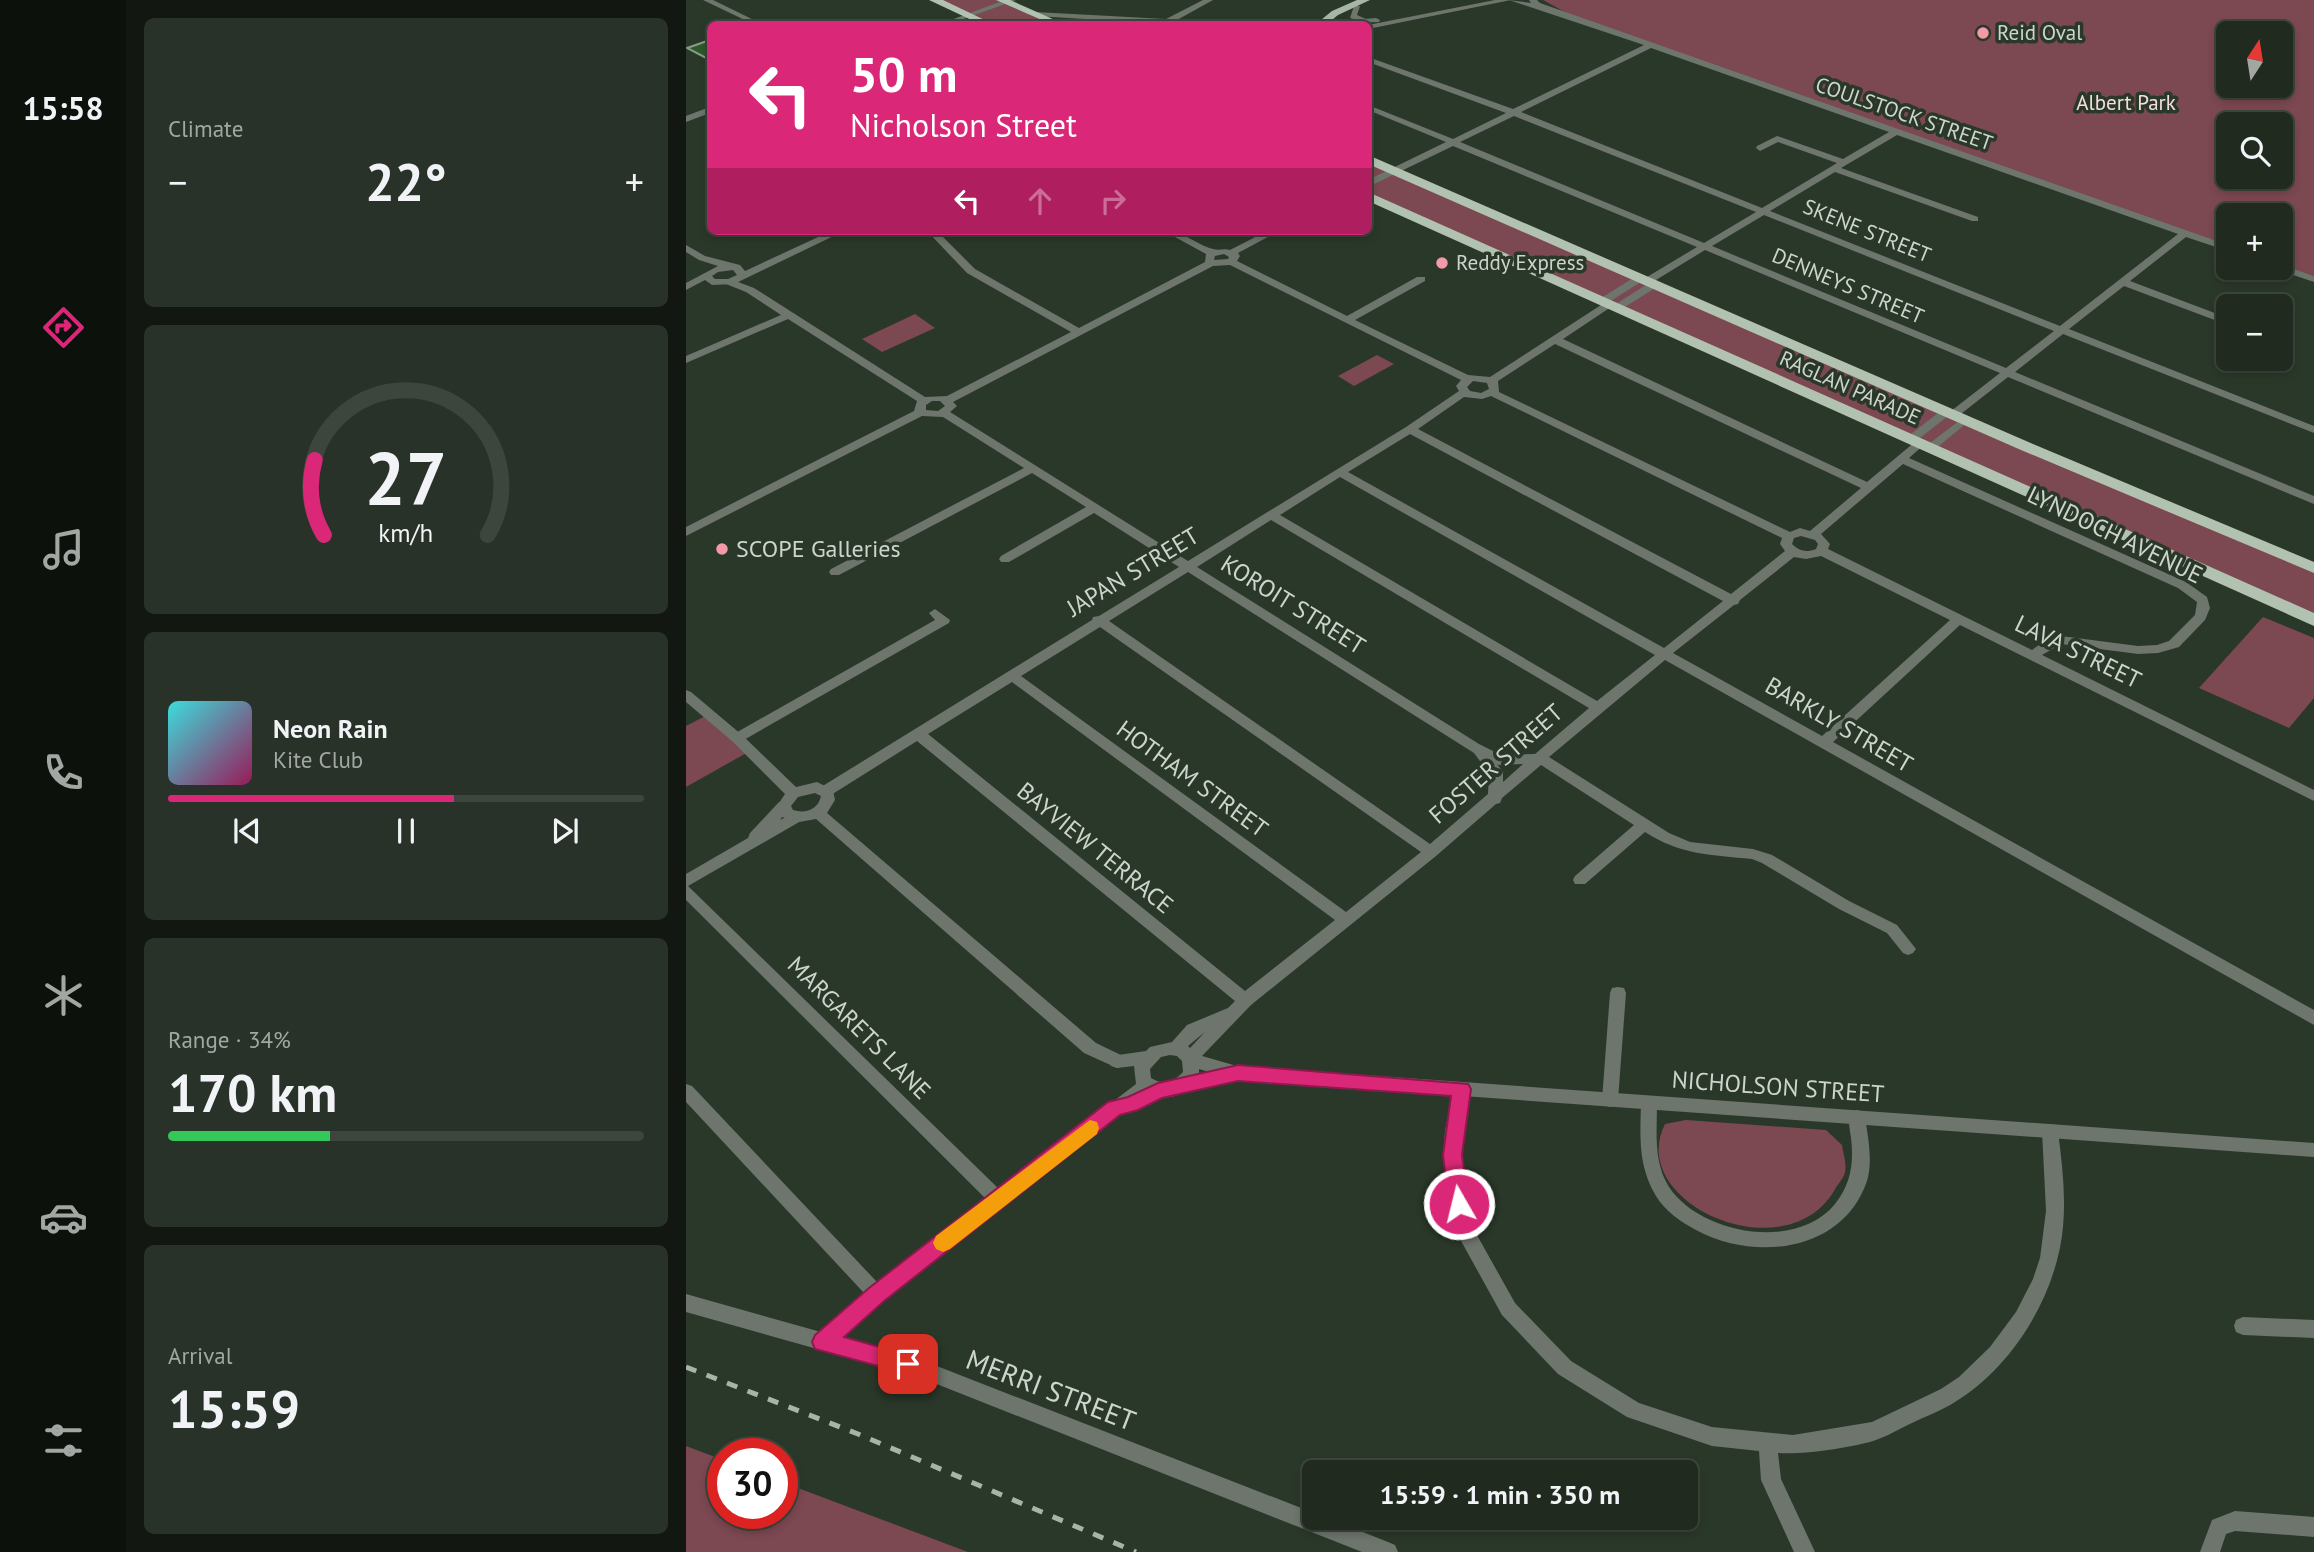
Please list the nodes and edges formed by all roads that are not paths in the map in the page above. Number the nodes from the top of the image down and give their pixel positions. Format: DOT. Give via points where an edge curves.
graph roads {
  1 [pos="707,0"];
  2 [pos="934,0"];
  3 [pos="1209,0"];
  4 [pos="1374,0"];
  5 [pos="1506,0"];
  6 [pos="1513,0"];
  7 [pos="1533,0"];
  8 [pos="1004,1"];
  9 [pos="1490,1"];
  10 [pos="1361,4"];
  11 [pos="1345,8"];
  12 [pos="1035,14"];
  13 [pos="966,15"];
  14 [pos="1568,16"];
  15 [pos="752,21"];
  16 [pos="945,21"];
  17 [pos="951,21"];
  18 [pos="981,21"];
  19 [pos="1052,21"];
  20 [pos="1149,21"];
  21 [pos="1167,21"];
  22 [pos="1313,21"];
  23 [pos="1326,21"];
  24 [pos="1337,21"];
  25 [pos="1361,21"];
  26 [pos="1372,23"];
  27 [pos="1651,45"];
  28 [pos="1372,59"];
  29 [pos="1372,109"];
  30 [pos="707,111"];
  31 [pos="1515,113"];
  32 [pos="686,119"];
  33 [pos="1895,132"];
  34 [pos="1456,142"];
  35 [pos="1760,148"];
  36 [pos="1372,161"];
  37 [pos="1845,163"];
  38 [pos="1835,169"];
  39 [pos="1395,171"];
  40 [pos="1372,182"];
  41 [pos="1372,198"];
  42 [pos="1763,211"];
  43 [pos="1975,219"];
  44 [pos="2185,233"];
  45 [pos="815,235"];
  46 [pos="829,235"];
  47 [pos="937,235"];
  48 [pos="1175,235"];
  49 [pos="1268,235"];
  50 [pos="2216,244"];
  51 [pos="1703,246"];
  52 [pos="686,248"];
  53 [pos="702,258"];
  54 [pos="1212,258"];
  55 [pos="1231,258"];
  56 [pos="737,271"];
  57 [pos="2293,272"];
  58 [pos="711,277"];
  59 [pos="1421,279"];
  60 [pos="2314,279"];
  61 [pos="1649,280"];
  62 [pos="730,282"];
  63 [pos="2124,283"];
  64 [pos="686,287"];
  65 [pos="750,290"];
  66 [pos="686,295"];
  67 [pos="1609,305"];
  68 [pos="789,315"];
  69 [pos="2216,318"];
  70 [pos="1347,320"];
  71 [pos="2059,330"];
  72 [pos="1080,333"];
  73 [pos="1554,339"];
  74 [pos="686,360"];
  75 [pos="2008,373"];
  76 [pos="1467,379"];
  77 [pos="1492,380"];
  78 [pos="1464,392"];
  79 [pos="1493,393"];
  80 [pos="948,400"];
  81 [pos="924,401"];
  82 [pos="920,413"];
  83 [pos="944,413"];
  84 [pos="1954,416"];
  85 [pos="1410,429"];
  86 [pos="2314,430"];
  87 [pos="1920,444"];
  88 [pos="1901,459"];
  89 [pos="1033,468"];
  90 [pos="1341,473"];
  91 [pos="1867,486"];
  92 [pos="2314,500"];
  93 [pos="1096,507"];
  94 [pos="1271,515"];
  95 [pos="686,532"];
  96 [pos="1814,534"];
  97 [pos="1789,536"];
  98 [pos="1821,551"];
  99 [pos="1792,552"];
  100 [pos="1005,559"];
  101 [pos="1187,566"];
  102 [pos="2314,568"];
  103 [pos="835,572"];
  104 [pos="1734,601"];
  105 [pos="935,613"];
  106 [pos="2313,617"];
  107 [pos="1959,619"];
  108 [pos="1098,620"];
  109 [pos="1664,655"];
  110 [pos="2034,655"];
  111 [pos="1011,675"];
  112 [pos="686,695"];
  113 [pos="1598,707"];
  114 [pos="917,733"];
  115 [pos="737,738"];
  116 [pos="1824,743"];
  117 [pos="1474,747"];
  118 [pos="1542,758"];
  119 [pos="826,791"];
  120 [pos="2314,796"];
  121 [pos="1495,799"];
  122 [pos="788,800"];
  123 [pos="818,813"];
  124 [pos="796,817"];
  125 [pos="1644,825"];
  126 [pos="749,843"];
  127 [pos="1432,852"];
  128 [pos="1580,880"];
  129 [pos="686,881"];
  130 [pos="686,891"];
  131 [pos="1346,920"];
  132 [pos="1908,949"];
  133 [pos="1618,993"];
  134 [pos="1245,1000"];
  135 [pos="2314,1018"];
  136 [pos="1186,1056"];
  137 [pos="1147,1058"];
  138 [pos="1117,1061"];
  139 [pos="1238,1073"];
  140 [pos="1148,1084"];
  141 [pos="1185,1084"];
  142 [pos="1461,1089"];
  143 [pos="686,1091"];
  144 [pos="1610,1100"];
  145 [pos="1649,1102"];
  146 [pos="1857,1117"];
  147 [pos="2050,1131"];
  148 [pos="2314,1150"];
  149 [pos="998,1199"];
  150 [pos="876,1294"];
  151 [pos="686,1303"];
  152 [pos="2243,1326"];
  153 [pos="2314,1329"];
  154 [pos="823,1342"];
  155 [pos="1768,1444"];
  156 [pos="2314,1527"];
  157 [pos="1376,1550"];
  158 [pos="1805,1552"];
  159 [pos="2210,1552"];
  1 -- 15 [label="street"];
  2 -- 13 [label="highway"];
  3 -- 21 [label="street"];
  4 -- 10 [label="main road"];
  5 -- 9 [label="street"];
  6 -- 14 [label="street, COULSTOCK STREET"];
  7 -- 14 [label="street, COULSTOCK STREET"];
  8 -- 12 [label="highway"];
  8 -- 13 [label="street"];
  9 -- 26 [label="street"];
  10 -- 11 [label="main road"];
  10 -- 24 [label="main road"];
  10 -- 25 [label="street" via="1353,16"];
  11 -- 22 [label="main road"];
  11 -- 23 [label="main road"];
  12 -- 19 [label="highway"];
  12 -- 20 [label="street"];
  13 -- 16 [label="street"];
  13 -- 17 [label="street"];
  13 -- 18 [label="highway"];
  14 -- 27 [label="street, COULSTOCK STREET"];
  27 -- 31 [label="street"];
  27 -- 33 [label="street, COULSTOCK STREET"];
  28 -- 31 [label="street, SKENE STREET"];
  29 -- 34 [label="street, DENNEYS STREET"];
  30 -- 32 [label="street"];
  31 -- 34 [label="street"];
  31 -- 42 [label="street, SKENE STREET"];
  33 -- 37 [label="street"];
  33 -- 44 [label="street, COULSTOCK STREET"];
  34 -- 39 [label="street"];
  34 -- 51 [label="street, DENNEYS STREET"];
  35 -- 37 [label="street" via="1777,139"];
  36 -- 39 [label="highway, RAGLAN PARADE"];
  37 -- 38 [label="street"];
  38 -- 42 [label="street"];
  38 -- 43 [label="street"];
  39 -- 40 [label="street"];
  39 -- 61 [label="highway, RAGLAN PARADE"];
  41 -- 67 [label="highway, RAGLAN PARADE"];
  42 -- 51 [label="street"];
  42 -- 71 [label="street, SKENE STREET"];
  44 -- 50 [label="street, COULSTOCK STREET"];
  44 -- 63 [label="street"];
  45 -- 56 [label="street"];
  46 -- 56 [label="street"];
  47 -- 72 [label="street" via="971,271"];
  48 -- 54 [label="street"];
  49 -- 55 [label="street"];
  51 -- 61 [label="street"];
  51 -- 75 [label="street, DENNEYS STREET"];
  52 -- 53 [label="street"];
  53 -- 56 [label="street"];
  53 -- 58 [label="street"];
  54 -- 55 [label="street"];
  54 -- 72 [label="street"];
  55 -- 70 [label="street"];
  56 -- 58 [label="street"];
  56 -- 62 [label="street"];
  56 -- 65 [label="street"];
  57 -- 60 [label="street"];
  58 -- 62 [label="street"];
  58 -- 64 [label="street"];
  58 -- 66 [label="street"];
  59 -- 70 [label="street"];
  61 -- 67 [label="street"];
  61 -- 67 [label="street"];
  61 -- 84 [label="highway, RAGLAN PARADE"];
  62 -- 65 [label="street"];
  63 -- 69 [label="street"];
  63 -- 71 [label="street"];
  65 -- 68 [label="street"];
  67 -- 73 [label="street"];
  67 -- 87 [label="highway, RAGLAN PARADE"];
  68 -- 74 [label="street"];
  68 -- 81 [label="street"];
  70 -- 76 [label="street"];
  71 -- 75 [label="street"];
  71 -- 86 [label="street, SKENE STREET"];
  72 -- 80 [label="street"];
  73 -- 77 [label="street"];
  73 -- 91 [label="street"];
  75 -- 84 [label="street"];
  75 -- 92 [label="street, DENNEYS STREET"];
  76 -- 77 [label="street"];
  76 -- 78 [label="street" via="1461,386"];
  77 -- 79 [label="street" via="1497,386"];
  78 -- 79 [label="street" via="1476,396"];
  78 -- 85 [label="street, JAPAN STREET"];
  79 -- 97 [label="street"];
  80 -- 81 [label="street"];
  80 -- 83 [label="street" via="951,406"];
  81 -- 82 [label="street" via="918,407"];
  82 -- 83 [label="street"];
  82 -- 95 [label="street"];
  83 -- 89 [label="street, KOROIT STREET"];
  84 -- 87 [label="street"];
  84 -- 87 [label="street"];
  84 -- 102 [label="highway, RAGLAN PARADE"];
  85 -- 90 [label="street, JAPAN STREET"];
  85 -- 104 [label="street"];
  87 -- 88 [label="street"];
  87 -- 106 [label="highway, RAGLAN PARADE"];
  88 -- 91 [label="street"];
  88 -- 110 [label="street, LYNDOCH AVENUE" via="2182,585 2203,600 2201,617 2174,644 2138,650 2061,640"];
  89 -- 93 [label="street, KOROIT STREET"];
  89 -- 103 [label="street"];
  90 -- 94 [label="street, JAPAN STREET"];
  90 -- 109 [label="street, BARKLY STREET"];
  91 -- 96 [label="street"];
  93 -- 100 [label="street"];
  93 -- 101 [label="street, KOROIT STREET"];
  94 -- 101 [label="street, JAPAN STREET"];
  94 -- 113 [label="street"];
  96 -- 97 [label="street"];
  96 -- 98 [label="street" via="1824,544"];
  97 -- 99 [label="street" via="1786,544"];
  98 -- 99 [label="street" via="1810,555"];
  98 -- 107 [label="street, LAVA STREET"];
  99 -- 104 [label="street, FOSTER STREET"];
  101 -- 108 [label="street, JAPAN STREET"];
  101 -- 117 [label="street, KOROIT STREET"];
  104 -- 109 [label="street, FOSTER STREET"];
  105 -- 115 [label="street" via="944,620"];
  107 -- 110 [label="street, LAVA STREET"];
  107 -- 116 [label="street"];
  108 -- 111 [label="street, JAPAN STREET"];
  108 -- 127 [label="street"];
  109 -- 113 [label="street, FOSTER STREET"];
  109 -- 116 [label="street, BARKLY STREET"];
  110 -- 120 [label="street, LAVA STREET"];
  111 -- 114 [label="street, JAPAN STREET"];
  111 -- 131 [label="street, HOTHAM STREET"];
  112 -- 115 [label="street"];
  113 -- 118 [label="street, FOSTER STREET"];
  114 -- 119 [label="street, JAPAN STREET"];
  114 -- 134 [label="street, BAYVIEW TERRACE"];
  115 -- 122 [label="street"];
  116 -- 135 [label="street, BARKLY STREET"];
  117 -- 118 [label="street, KOROIT STREET" via="1499,760"];
  117 -- 121 [label="street, KOROIT STREET" via="1496,772"];
  118 -- 121 [label="street, FOSTER STREET"];
  118 -- 125 [label="street"];
  119 -- 122 [label="street" via="809,787"];
  119 -- 123 [label="street" via="828,800"];
  121 -- 127 [label="street, FOSTER STREET"];
  122 -- 124 [label="street" via="787,813"];
  122 -- 126 [label="street"];
  123 -- 124 [label="street"];
  123 -- 138 [label="street" via="1090,1048"];
  124 -- 126 [label="street"];
  125 -- 128 [label="street"];
  125 -- 132 [label="street" via="1688,847 1767,859 1892,929"];
  126 -- 129 [label="street"];
  127 -- 131 [label="street, FOSTER STREET"];
  130 -- 149 [label="street, MARGARETS LANE"];
  131 -- 134 [label="street, FOSTER STREET"];
  133 -- 144 [label="street"];
  134 -- 136 [label="street, FOSTER STREET" via="1210,1040"];
  136 -- 137 [label="street" via="1163,1049"];
  136 -- 139 [label="street, NICHOLSON STREET"];
  136 -- 141 [label="street" via="1191,1074"];
  137 -- 138 [label="street"];
  137 -- 140 [label="street" via="1142,1067"];
  138 -- 140 [label="street"];
  139 -- 141 [label="street, NICHOLSON STREET"];
  139 -- 142 [label="street, NICHOLSON STREET"];
  140 -- 141 [label="street" via="1168,1091"];
  140 -- 149 [label="street" via="1132,1105 1115,1108"];
  142 -- 144 [label="street, NICHOLSON STREET"];
  142 -- 155 [label="street" via="1452,1155 1462,1220 1483,1272 1516,1322 1556,1362 1618,1403 1677,1428"];
  143 -- 150 [label="street"];
  144 -- 145 [label="street, NICHOLSON STREET"];
  145 -- 146 [label="street, NICHOLSON STREET"];
  145 -- 146 [label="street" via="1650,1161 1666,1194 1699,1223 1758,1241 1780,1241 1811,1232 1846,1204 1860,1170"];
  146 -- 147 [label="street, NICHOLSON STREET"];
  147 -- 148 [label="street, NICHOLSON STREET"];
  147 -- 155 [label="street" via="2055,1193 2049,1256 2022,1319 1987,1364 1939,1402 1893,1425 1834,1441"];
  149 -- 150 [label="street"];
  150 -- 154 [label="street"];
  151 -- 154 [label="street, MERRI STREET"];
  152 -- 153 [label="street"];
  154 -- 157 [label="street, MERRI STREET" via="924,1370"];
  155 -- 158 [label="street" via="1771,1480"];
  156 -- 159 [label="street" via="2235,1521 2219,1527"];
}
